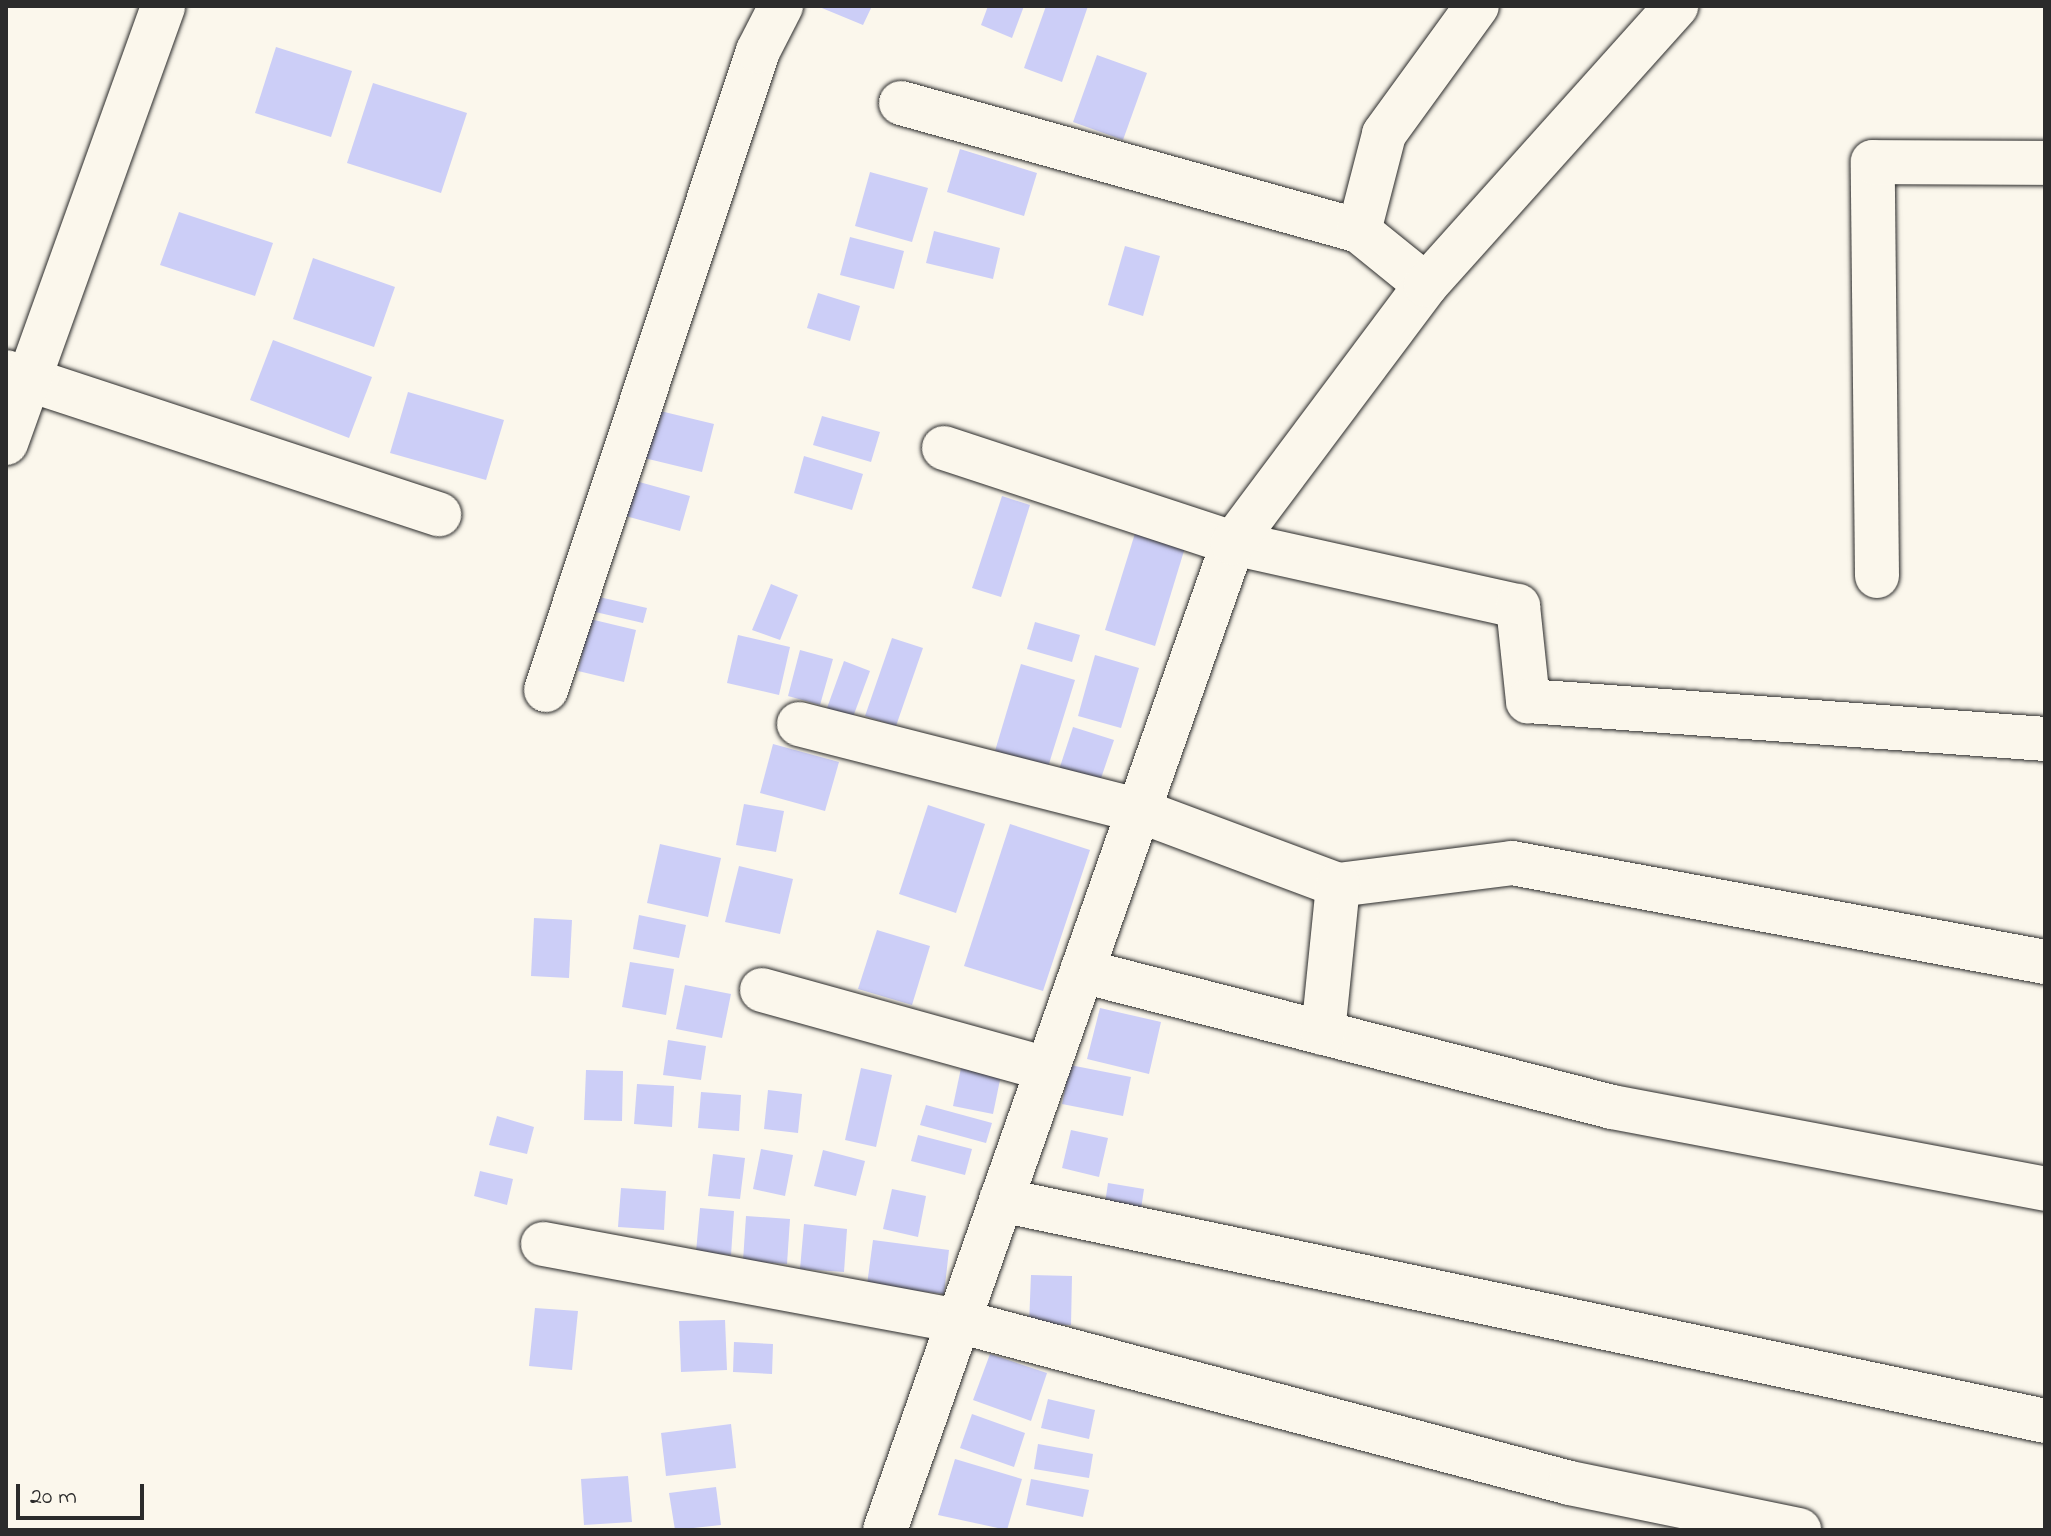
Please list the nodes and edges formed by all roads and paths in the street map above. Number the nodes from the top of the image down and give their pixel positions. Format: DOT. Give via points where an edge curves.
graph roads {
  1 [pos="163,6"];
  2 [pos="781,6"];
  3 [pos="1477,6"];
  4 [pos="1676,6"];
  5 [pos="901,103"];
  6 [pos="2045,163"];
  7 [pos="1359,231"];
  8 [pos="1426,285"];
  9 [pos="18,376"];
  10 [pos="6,443"];
  11 [pos="944,448"];
  12 [pos="439,514"];
  13 [pos="1233,543"];
  14 [pos="1877,576"];
  15 [pos="546,690"];
  16 [pos="799,724"];
  17 [pos="2045,739"];
  18 [pos="1140,811"];
  19 [pos="1338,885"];
  20 [pos="2045,962"];
  21 [pos="1082,971"];
  22 [pos="762,990"];
  23 [pos="1323,1033"];
  24 [pos="1047,1069"];
  25 [pos="2045,1189"];
  26 [pos="1001,1200"];
  27 [pos="543,1244"];
  28 [pos="958,1321"];
  29 [pos="2045,1421"];
  30 [pos="885,1530"];
  31 [pos="1799,1530"];
  1 -- 9 [label="street"];
  2 -- 15 [label="street" via="758,51"];
  3 -- 7 [label="street" via="1384,134"];
  4 -- 8 [label="street"];
  5 -- 7 [label="street"];
  6 -- 14 [label="street" via="1873,162"];
  7 -- 8 [label="street"];
  8 -- 13 [label="street"];
  9 -- 10 [label="street"];
  9 -- 12 [label="street"];
  11 -- 13 [label="street"];
  13 -- 17 [label="street" via="1518,606 1528,701"];
  13 -- 18 [label="street"];
  16 -- 18 [label="street"];
  18 -- 19 [label="street"];
  18 -- 21 [label="street"];
  19 -- 20 [label="street" via="1512,863"];
  19 -- 23 [label="street"];
  21 -- 23 [label="street"];
  21 -- 24 [label="street"];
  22 -- 24 [label="street"];
  23 -- 25 [label="street" via="1612,1107"];
  24 -- 26 [label="street"];
  26 -- 28 [label="street"];
  26 -- 29 [label="street"];
  27 -- 28 [label="street"];
  28 -- 30 [label="street"];
  28 -- 31 [label="street" via="1570,1483"];
}
